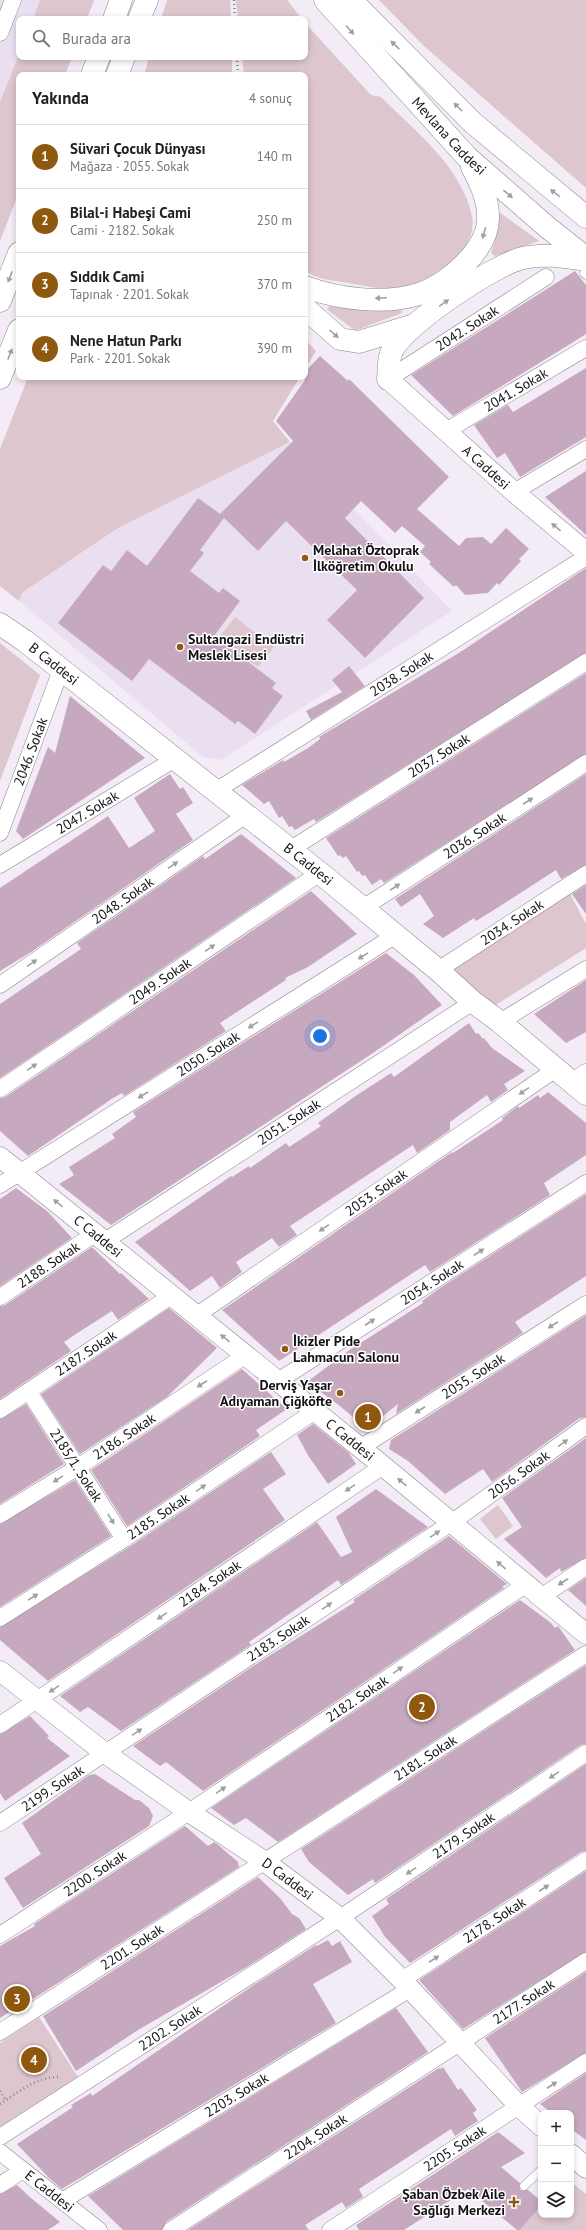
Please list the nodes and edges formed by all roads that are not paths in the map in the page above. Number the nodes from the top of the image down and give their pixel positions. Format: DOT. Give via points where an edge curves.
graph roads {
  1 [pos="13,0"];
  2 [pos="122,0"];
  3 [pos="147,0"];
  4 [pos="325,0"];
  5 [pos="351,0"];
  6 [pos="115,16"];
  7 [pos="140,16"];
  8 [pos="0,33"];
  9 [pos="98,60"];
  10 [pos="119,65"];
  11 [pos="93,72"];
  12 [pos="108,72"];
  13 [pos="467,157"];
  14 [pos="586,217"];
  15 [pos="16,261"];
  16 [pos="586,266"];
  17 [pos="546,277"];
  18 [pos="308,288"];
  19 [pos="0,301"];
  20 [pos="308,311"];
  21 [pos="412,326"];
  22 [pos="16,338"];
  23 [pos="586,348"];
  24 [pos="0,378"];
  25 [pos="388,379"];
  26 [pos="446,431"];
  27 [pos="586,449"];
  28 [pos="514,492"];
  29 [pos="586,552"];
  30 [pos="586,557"];
  31 [pos="0,613"];
  32 [pos="0,624"];
  33 [pos="25,641"];
  34 [pos="586,662"];
  35 [pos="61,670"];
  36 [pos="175,760"];
  37 [pos="586,763"];
  38 [pos="217,790"];
  39 [pos="246,815"];
  40 [pos="0,833"];
  41 [pos="291,849"];
  42 [pos="0,865"];
  43 [pos="320,873"];
  44 [pos="586,874"];
  45 [pos="363,908"];
  46 [pos="396,935"];
  47 [pos="586,969"];
  48 [pos="438,970"];
  49 [pos="0,985"];
  50 [pos="473,1002"];
  51 [pos="500,1022"];
  52 [pos="575,1079"];
  53 [pos="0,1089"];
  54 [pos="0,1157"];
  55 [pos="20,1173"];
  56 [pos="586,1183"];
  57 [pos="0,1186"];
  58 [pos="100,1237"];
  59 [pos="171,1296"];
  60 [pos="0,1297"];
  61 [pos="586,1304"];
  62 [pos="197,1315"];
  63 [pos="246,1355"];
  64 [pos="278,1381"];
  65 [pos="29,1392"];
  66 [pos="0,1410"];
  67 [pos="315,1411"];
  68 [pos="586,1426"];
  69 [pos="360,1448"];
  70 [pos="383,1466"];
  71 [pos="78,1467"];
  72 [pos="0,1515"];
  73 [pos="451,1523"];
  74 [pos="124,1539"];
  75 [pos="586,1567"];
  76 [pos="525,1585"];
  77 [pos="541,1597"];
  78 [pos="0,1618"];
  79 [pos="586,1634"];
  80 [pos="586,1654"];
  81 [pos="0,1671"];
  82 [pos="38,1701"];
  83 [pos="0,1725"];
  84 [pos="105,1753"];
  85 [pos="586,1753"];
  86 [pos="189,1812"];
  87 [pos="0,1823"];
  88 [pos="586,1860"];
  89 [pos="264,1861"];
  90 [pos="340,1918"];
  91 [pos="0,1935"];
  92 [pos="586,1961"];
  93 [pos="406,1984"];
  94 [pos="0,2032"];
  95 [pos="460,2043"];
  96 [pos="586,2062"];
  97 [pos="519,2106"];
  98 [pos="538,2123"];
  99 [pos="0,2137"];
  100 [pos="0,2152"];
  101 [pos="574,2157"];
  102 [pos="586,2168"];
  103 [pos="23,2170"];
  104 [pos="538,2173"];
  105 [pos="0,2184"];
  106 [pos="524,2186"];
  107 [pos="62,2201"];
  108 [pos="94,2229"];
  109 [pos="171,2230"];
  110 [pos="330,2230"];
  1 -- 8 [label="street"];
  2 -- 6 [label="main road"];
  3 -- 7 [label="main road"];
  4 -- 13 [label="main road, Mevlana Caddesi, one-way"];
  14 -- 5 [label="main road, Mevlana Caddesi, one-way" via="474,123"];
  9 -- 11 [label="main road"];
  10 -- 12 [label="main road"];
  13 -- 16 [label="main road, Mevlana Caddesi, one-way" via="541,222"];
  13 -- 18 [label="main road, one-way" via="482,186 488,217 482,241 468,261 448,278 418,294 377,299 336,296"];
  15 -- 19 [label="main road, one-way"];
  21 -- 16 [label="main road, one-way" via="491,271 507,263 523,258 560,256"];
  17 -- 25 [label="street, 2042. Sokak"];
  20 -- 21 [label="main road, one-way" via="340,339 360,342"];
  21 -- 25 [label="main road" via="392,350"];
  24 -- 22 [label="main road, one-way"];
  23 -- 26 [label="street, 2041. Sokak"];
  25 -- 26 [label="street, A Caddesi"];
  26 -- 28 [label="street, A Caddesi"];
  27 -- 28 [label="street"];
  29 -- 28 [label="street, A Caddesi, one-way"];
  30 -- 38 [label="street, 2038. Sokak"];
  31 -- 33 [label="main road, B Caddesi"];
  32 -- 33 [label="main road, B Caddesi"];
  33 -- 35 [label="main road, B Caddesi"];
  34 -- 41 [label="street, 2037. Sokak"];
  35 -- 36 [label="main road, B Caddesi"];
  35 -- 40 [label="street, 2046. Sokak"];
  36 -- 38 [label="main road, B Caddesi"];
  36 -- 42 [label="street, 2047. Sokak"];
  45 -- 37 [label="street, 2036. Sokak, one-way"];
  38 -- 39 [label="main road, B Caddesi"];
  39 -- 41 [label="main road, B Caddesi"];
  49 -- 39 [label="street, 2048. Sokak, one-way"];
  41 -- 43 [label="main road, B Caddesi"];
  43 -- 45 [label="main road, B Caddesi"];
  53 -- 43 [label="street, 2049. Sokak, one-way"];
  44 -- 48 [label="street, 2034. Sokak"];
  45 -- 46 [label="main road, B Caddesi"];
  46 -- 48 [label="main road, B Caddesi"];
  46 -- 55 [label="street, 2050. Sokak, one-way"];
  47 -- 51 [label="street"];
  48 -- 50 [label="main road, B Caddesi"];
  50 -- 51 [label="main road, B Caddesi"];
  50 -- 58 [label="street, 2051. Sokak"];
  51 -- 52 [label="main road, B Caddesi"];
  52 -- 62 [label="street, 2053. Sokak, one-way"];
  54 -- 55 [label="street, C Caddesi"];
  55 -- 57 [label="street, 2050. Sokak"];
  58 -- 55 [label="street, C Caddesi, one-way"];
  64 -- 56 [label="street, 2054. Sokak, one-way"];
  58 -- 59 [label="street, C Caddesi"];
  58 -- 60 [label="street, 2188. Sokak"];
  59 -- 62 [label="street, C Caddesi"];
  59 -- 65 [label="street, 2187. Sokak"];
  61 -- 69 [label="street, 2055. Sokak, one-way"];
  63 -- 62 [label="street, C Caddesi, one-way"];
  63 -- 64 [label="street, C Caddesi"];
  63 -- 71 [label="street, 2186. Sokak, one-way"];
  64 -- 67 [label="street, C Caddesi"];
  65 -- 66 [label="street, 2187. Sokak"];
  65 -- 71 [label="street, 2185/1. Sokak"];
  67 -- 69 [label="street, C Caddesi"];
  74 -- 67 [label="street, 2185. Sokak, one-way"];
  73 -- 68 [label="street, 2056. Sokak, one-way"];
  69 -- 70 [label="street, C Caddesi"];
  73 -- 70 [label="street, C Caddesi, one-way"];
  70 -- 82 [label="street, 2184. Sokak, one-way"];
  71 -- 72 [label="street, 2186. Sokak, one-way"];
  71 -- 74 [label="street, 2185/1. Sokak, one-way"];
  76 -- 73 [label="street, C Caddesi, one-way"];
  84 -- 73 [label="street, 2183. Sokak, one-way"];
  78 -- 74 [label="street, 2185. Sokak, one-way"];
  75 -- 77 [label="street, one-way"];
  76 -- 77 [label="street, C Caddesi"];
  86 -- 76 [label="street, 2182. Sokak, one-way"];
  77 -- 79 [label="street, C Caddesi"];
  80 -- 89 [label="street, 2181. Sokak"];
  81 -- 82 [label="street, D Caddesi"];
  82 -- 83 [label="street, 2184. Sokak"];
  82 -- 84 [label="street, D Caddesi"];
  84 -- 86 [label="street, D Caddesi"];
  84 -- 87 [label="street, 2199. Sokak"];
  85 -- 90 [label="street, 2179. Sokak, one-way"];
  86 -- 89 [label="street, D Caddesi"];
  86 -- 91 [label="street, 2200. Sokak"];
  93 -- 88 [label="street, 2178. Sokak, one-way"];
  89 -- 90 [label="street, D Caddesi"];
  89 -- 94 [label="street, 2201. Sokak"];
  90 -- 93 [label="street, D Caddesi"];
  90 -- 99 [label="street, 2202. Sokak"];
  92 -- 95 [label="street, 2177. Sokak"];
  93 -- 95 [label="street, D Caddesi"];
  93 -- 107 [label="street, 2203. Sokak"];
  95 -- 97 [label="street, D Caddesi"];
  95 -- 109 [label="street, 2204. Sokak"];
  97 -- 96 [label="street, 2205. Sokak, one-way"];
  97 -- 98 [label="street, D Caddesi"];
  97 -- 110 [label="street, 2205. Sokak"];
  100 -- 103 [label="street, E Caddesi"];
  101 -- 102 [label="street"];
  103 -- 105 [label="street"];
  103 -- 107 [label="street, E Caddesi"];
  104 -- 106 [label="lane"];
  107 -- 108 [label="street, E Caddesi"];
}
